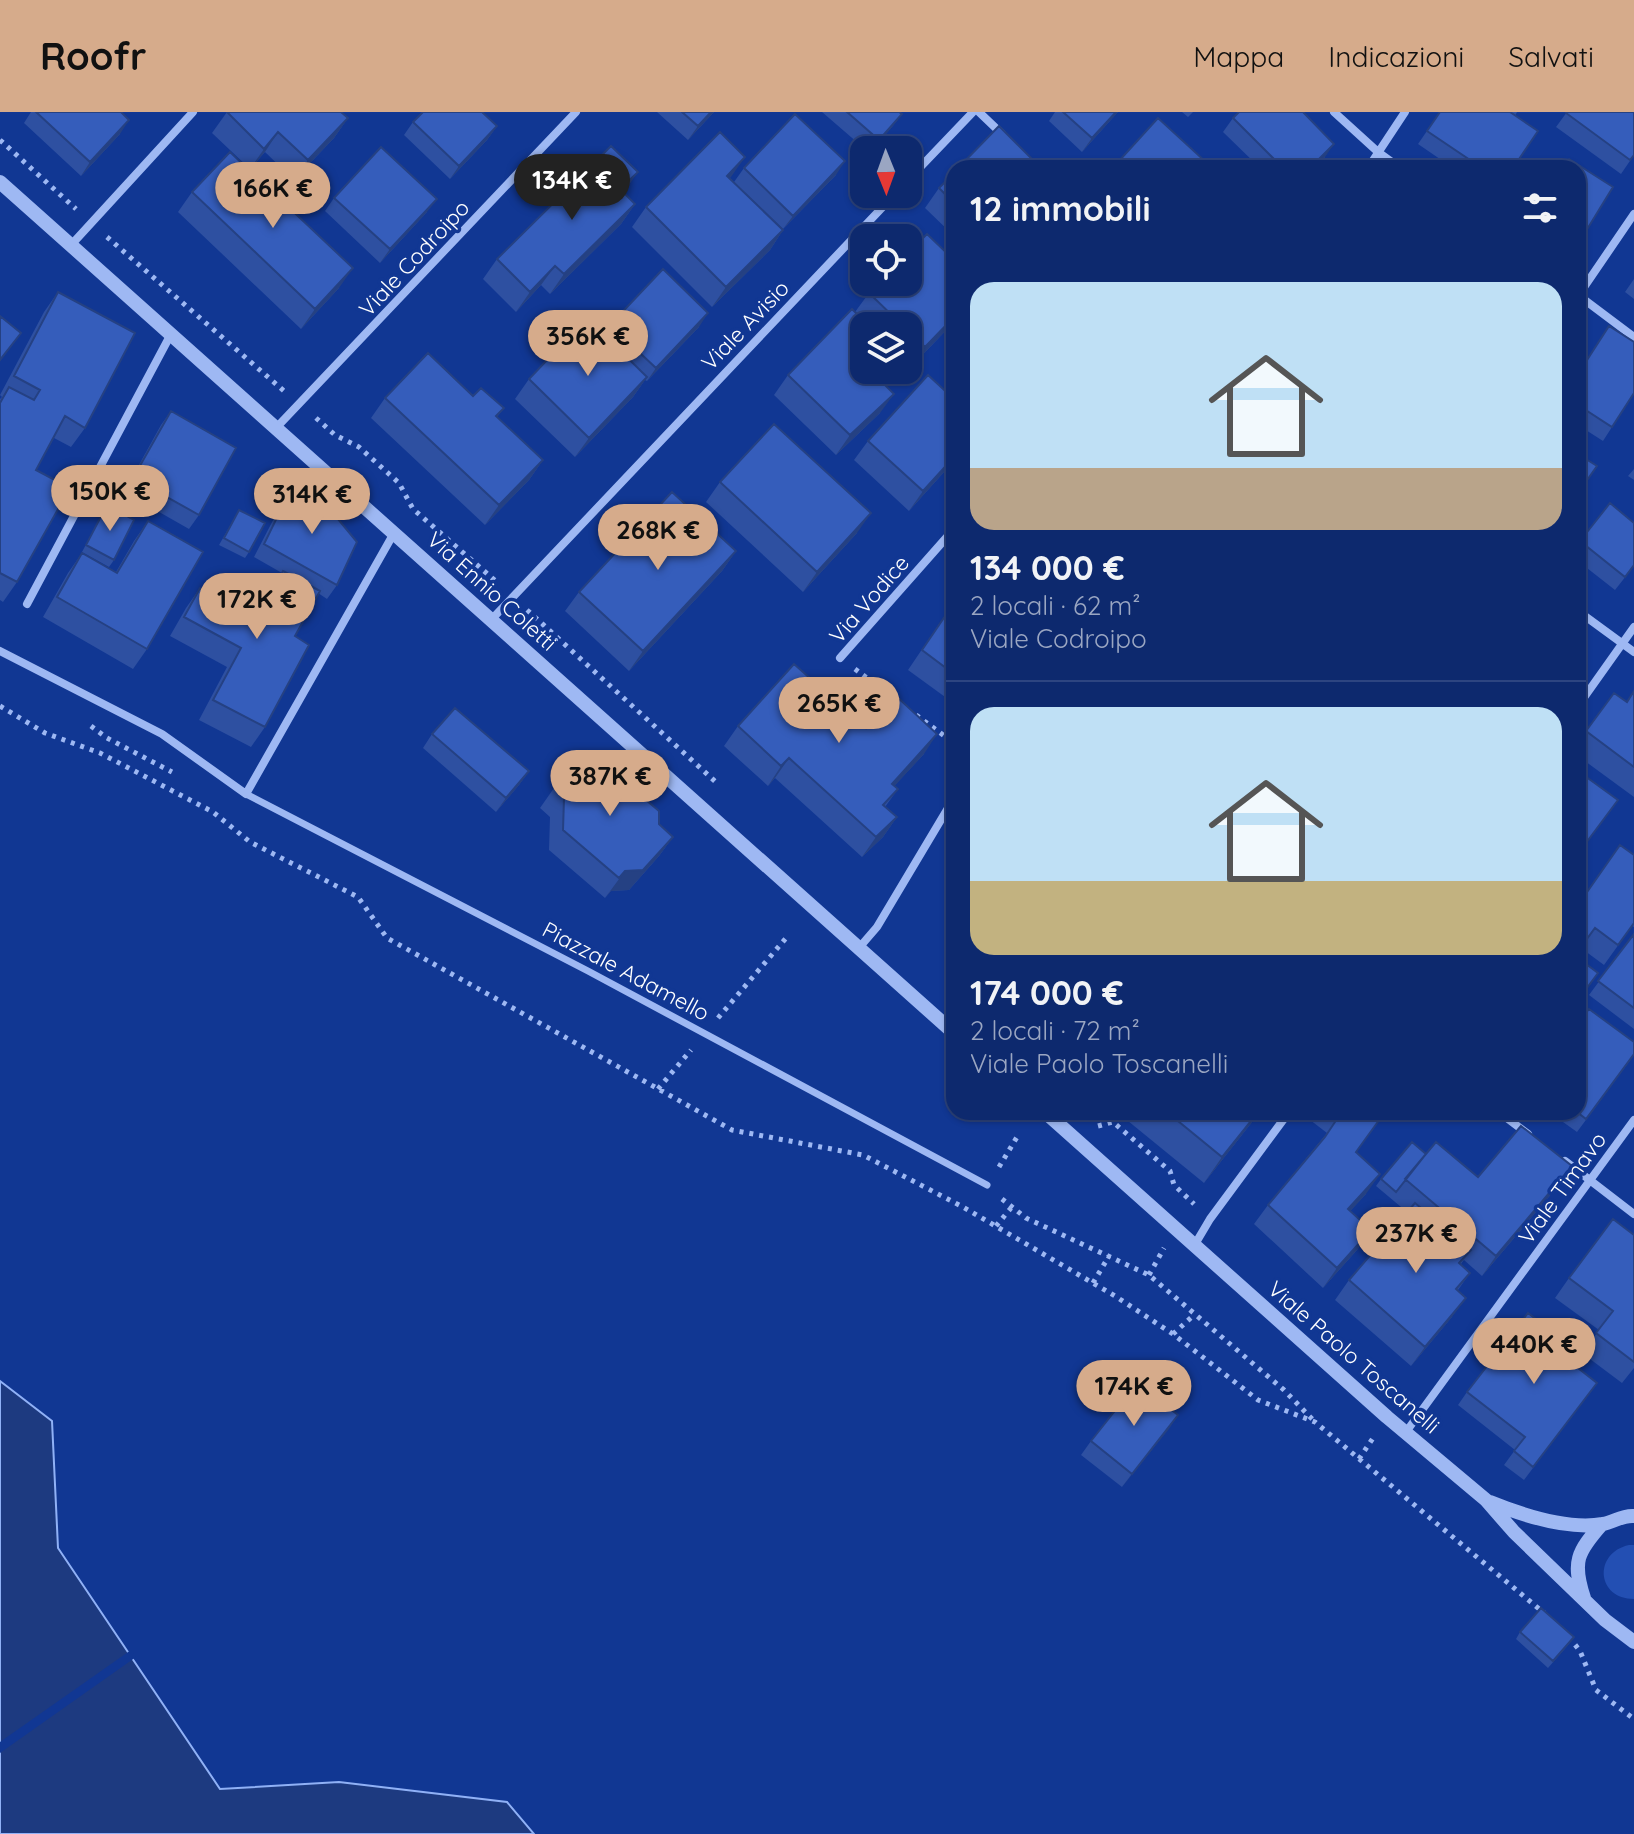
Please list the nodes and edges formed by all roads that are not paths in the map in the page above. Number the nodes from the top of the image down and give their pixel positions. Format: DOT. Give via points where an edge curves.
graph roads {
  1 [pos="193,112"];
  2 [pos="576,112"];
  3 [pos="973,112"];
  4 [pos="979,112"];
  5 [pos="1334,112"];
  6 [pos="1405,112"];
  7 [pos="1008,140"];
  8 [pos="1378,152"];
  9 [pos="1373,160"];
  10 [pos="1389,160"];
  11 [pos="922,165"];
  12 [pos="0,182"];
  13 [pos="882,208"];
  14 [pos="1634,214"];
  15 [pos="72,244"];
  16 [pos="1586,284"];
  17 [pos="1586,302"];
  18 [pos="171,334"];
  19 [pos="1634,337"];
  20 [pos="276,428"];
  21 [pos="394,533"];
  22 [pos="946,538"];
  23 [pos="27,604"];
  24 [pos="1586,617"];
  25 [pos="491,620"];
  26 [pos="1634,627"];
  27 [pos="1622,643"];
  28 [pos="0,651"];
  29 [pos="1634,652"];
  30 [pos="840,658"];
  31 [pos="1586,695"];
  32 [pos="246,794"];
  33 [pos="946,811"];
  34 [pos="858,950"];
  35 [pos="946,1026"];
  36 [pos="1054,1120"];
  37 [pos="1283,1120"];
  38 [pos="1510,1120"];
  39 [pos="1634,1120"];
  40 [pos="1533,1137"];
  41 [pos="1556,1154"];
  42 [pos="1590,1180"];
  43 [pos="987,1185"];
  44 [pos="1634,1214"];
  45 [pos="1194,1246"];
  46 [pos="1406,1432"];
  47 [pos="1486,1500"];
  48 [pos="1634,1516"];
  49 [pos="1602,1524"];
  50 [pos="1586,1602"];
  51 [pos="1605,1620"];
  52 [pos="1634,1628"];
  53 [pos="1634,1642"];
  1 -- 15 [label="street"];
  2 -- 20 [label="street, Viale Codroipo"];
  3 -- 11 [label="street"];
  4 -- 7 [label="street"];
  5 -- 8 [label="street"];
  6 -- 8 [label="street"];
  8 -- 9 [label="street"];
  8 -- 10 [label="street"];
  12 -- 15 [label="street, Via Ennio Coletti"];
  13 -- 25 [label="street, Viale Avisio"];
  14 -- 16 [label="street"];
  15 -- 18 [label="street, Via Ennio Coletti"];
  17 -- 19 [label="street"];
  18 -- 20 [label="street, Via Ennio Coletti"];
  18 -- 23 [label="street"];
  20 -- 21 [label="street, Via Ennio Coletti"];
  21 -- 25 [label="street, Via Ennio Coletti"];
  21 -- 32 [label="street"];
  22 -- 30 [label="street, Via Vodice"];
  24 -- 27 [label="street"];
  25 -- 34 [label="street, Via Ennio Coletti"];
  26 -- 27 [label="street"];
  27 -- 29 [label="street"];
  27 -- 31 [label="street"];
  28 -- 32 [label="street" via="162,734"];
  32 -- 43 [label="street, Piazzale Adamello"];
  33 -- 34 [label="street"];
  34 -- 35 [label="street, Via Ennio Coletti"];
  36 -- 45 [label="street"];
  37 -- 45 [label="street"];
  38 -- 40 [label="street"];
  39 -- 42 [label="street, Viale Timavo"];
  41 -- 42 [label="street"];
  42 -- 44 [label="street"];
  42 -- 46 [label="street, Viale Timavo"];
  45 -- 46 [label="street, Viale Paolo Toscanelli"];
  46 -- 47 [label="street, Viale Paolo Toscanelli"];
  47 -- 49 [label="street, Viale Paolo Toscanelli" via="1527,1517"];
  47 -- 50 [label="street, Viale Paolo Toscanelli"];
  48 -- 49 [label="street, Viale Paolo Toscanelli"];
  49 -- 50 [label="street" via="1582,1546 1576,1575"];
  50 -- 51 [label="street, Viale Paolo Toscanelli"];
  51 -- 52 [label="street, Viale Paolo Toscanelli"];
  51 -- 53 [label="street, Viale Paolo Toscanelli"];
}
